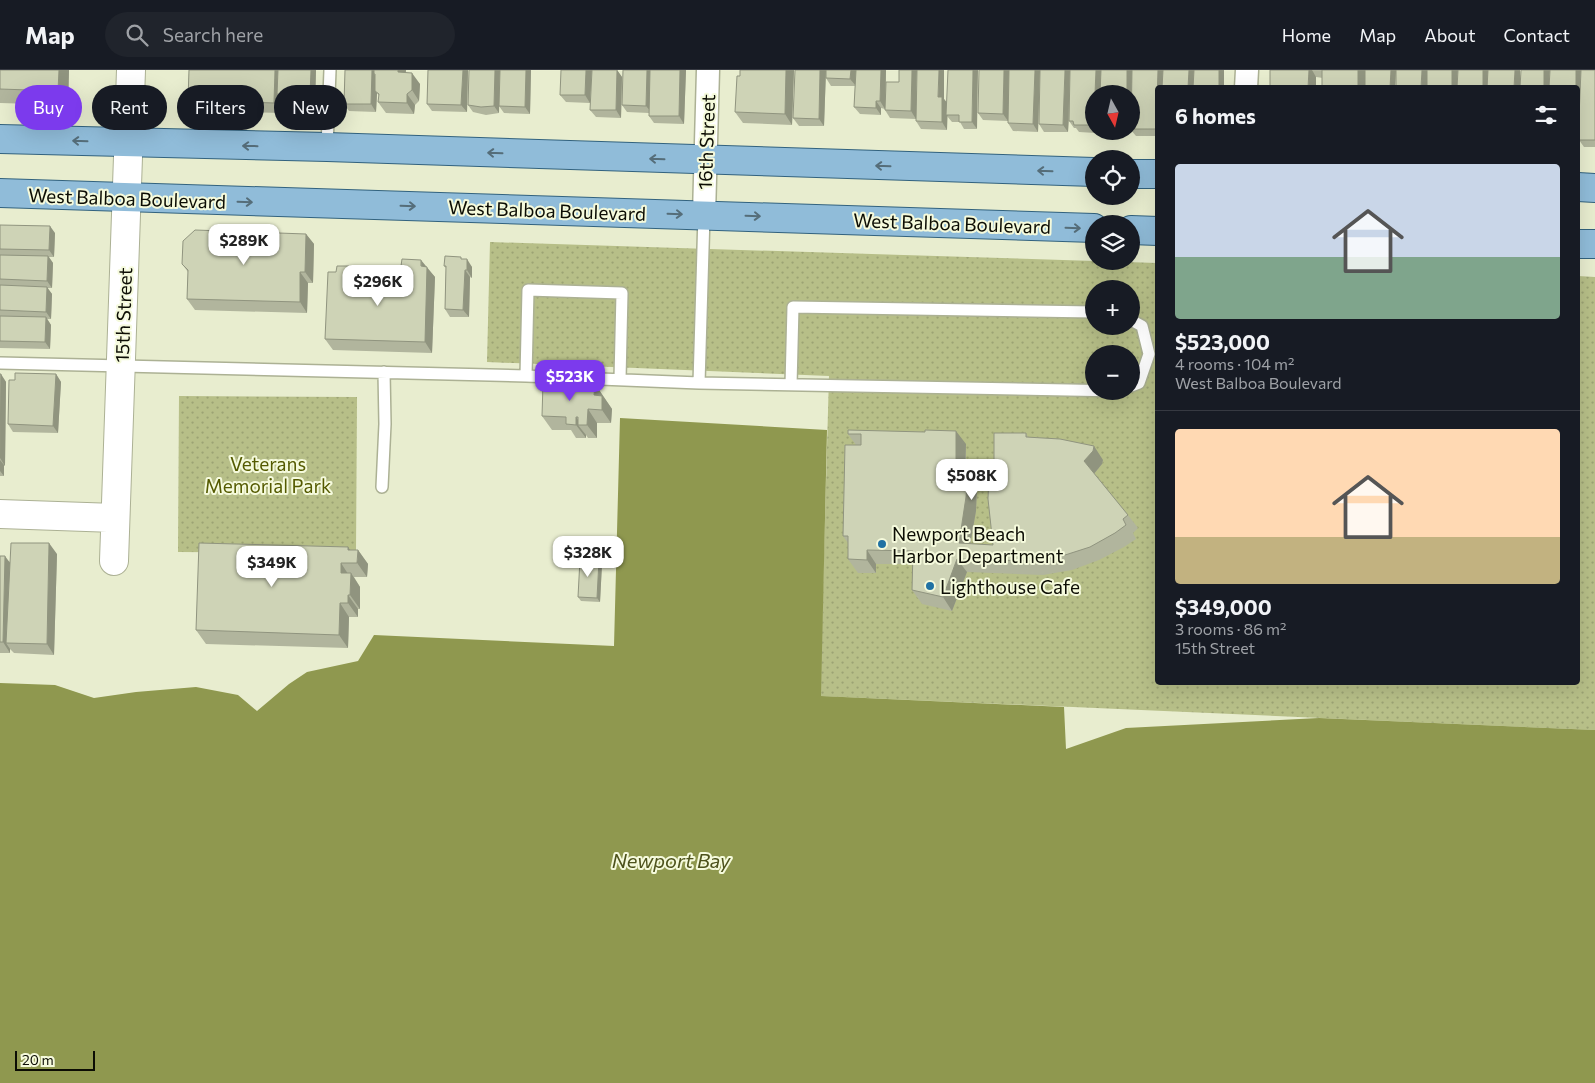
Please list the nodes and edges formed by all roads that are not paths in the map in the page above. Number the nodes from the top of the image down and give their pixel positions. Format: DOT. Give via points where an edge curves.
graph roads {
  1 [pos="131,70"];
  2 [pos="330,70"];
  3 [pos="708,70"];
  4 [pos="1247,70"];
  5 [pos="1246,85"];
  6 [pos="0,139"];
  7 [pos="129,143"];
  8 [pos="327,147"];
  9 [pos="706,160"];
  10 [pos="1085,172"];
  11 [pos="1140,174"];
  12 [pos="1155,174"];
  13 [pos="1580,187"];
  14 [pos="1595,188"];
  15 [pos="0,193"];
  16 [pos="127,198"];
  17 [pos="704,215"];
  18 [pos="1085,228"];
  19 [pos="1140,230"];
  20 [pos="1155,231"];
  21 [pos="1580,244"];
  22 [pos="1595,244"];
  23 [pos="1085,312"];
  24 [pos="1140,325"];
  25 [pos="0,363"];
  26 [pos="121,366"];
  27 [pos="384,372"];
  28 [pos="526,376"];
  29 [pos="620,379"];
  30 [pos="1140,382"];
  31 [pos="699,383"];
  32 [pos="791,385"];
  33 [pos="1085,390"];
  34 [pos="382,487"];
  35 [pos="0,514"];
  36 [pos="115,518"];
  37 [pos="114,561"];
  1 -- 7 [label="street, 15th Street"];
  2 -- 8 [label="lane"];
  3 -- 9 [label="street, 16th Street"];
  4 -- 5 [label="street"];
  7 -- 6 [label="main road, one-way"];
  8 -- 7 [label="main road, one-way"];
  7 -- 16 [label="street, 15th Street"];
  9 -- 8 [label="main road, one-way"];
  10 -- 9 [label="main road, one-way"];
  9 -- 17 [label="street, 16th Street"];
  11 -- 12 [label="main road"];
  13 -- 14 [label="main road"];
  15 -- 16 [label="main road, West Balboa Boulevard"];
  16 -- 17 [label="main road, West Balboa Boulevard, one-way"];
  16 -- 26 [label="street, 15th Street"];
  17 -- 18 [label="main road, West Balboa Boulevard, one-way"];
  17 -- 31 [label="lane"];
  19 -- 20 [label="main road"];
  21 -- 22 [label="main road"];
  23 -- 32 [label="lane" via="794,307"];
  24 -- 30 [label="lane" via="1149,354"];
  25 -- 26 [label="lane"];
  26 -- 27 [label="lane"];
  26 -- 36 [label="street, 15th Street"];
  27 -- 28 [label="lane"];
  27 -- 34 [label="lane"];
  28 -- 29 [label="lane"];
  28 -- 29 [label="lane" via="528,290 603,292 622,293"];
  29 -- 31 [label="lane"];
  31 -- 32 [label="lane"];
  32 -- 33 [label="lane"];
  35 -- 36 [label="street"];
  36 -- 37 [label="street, 15th Street"];
}
